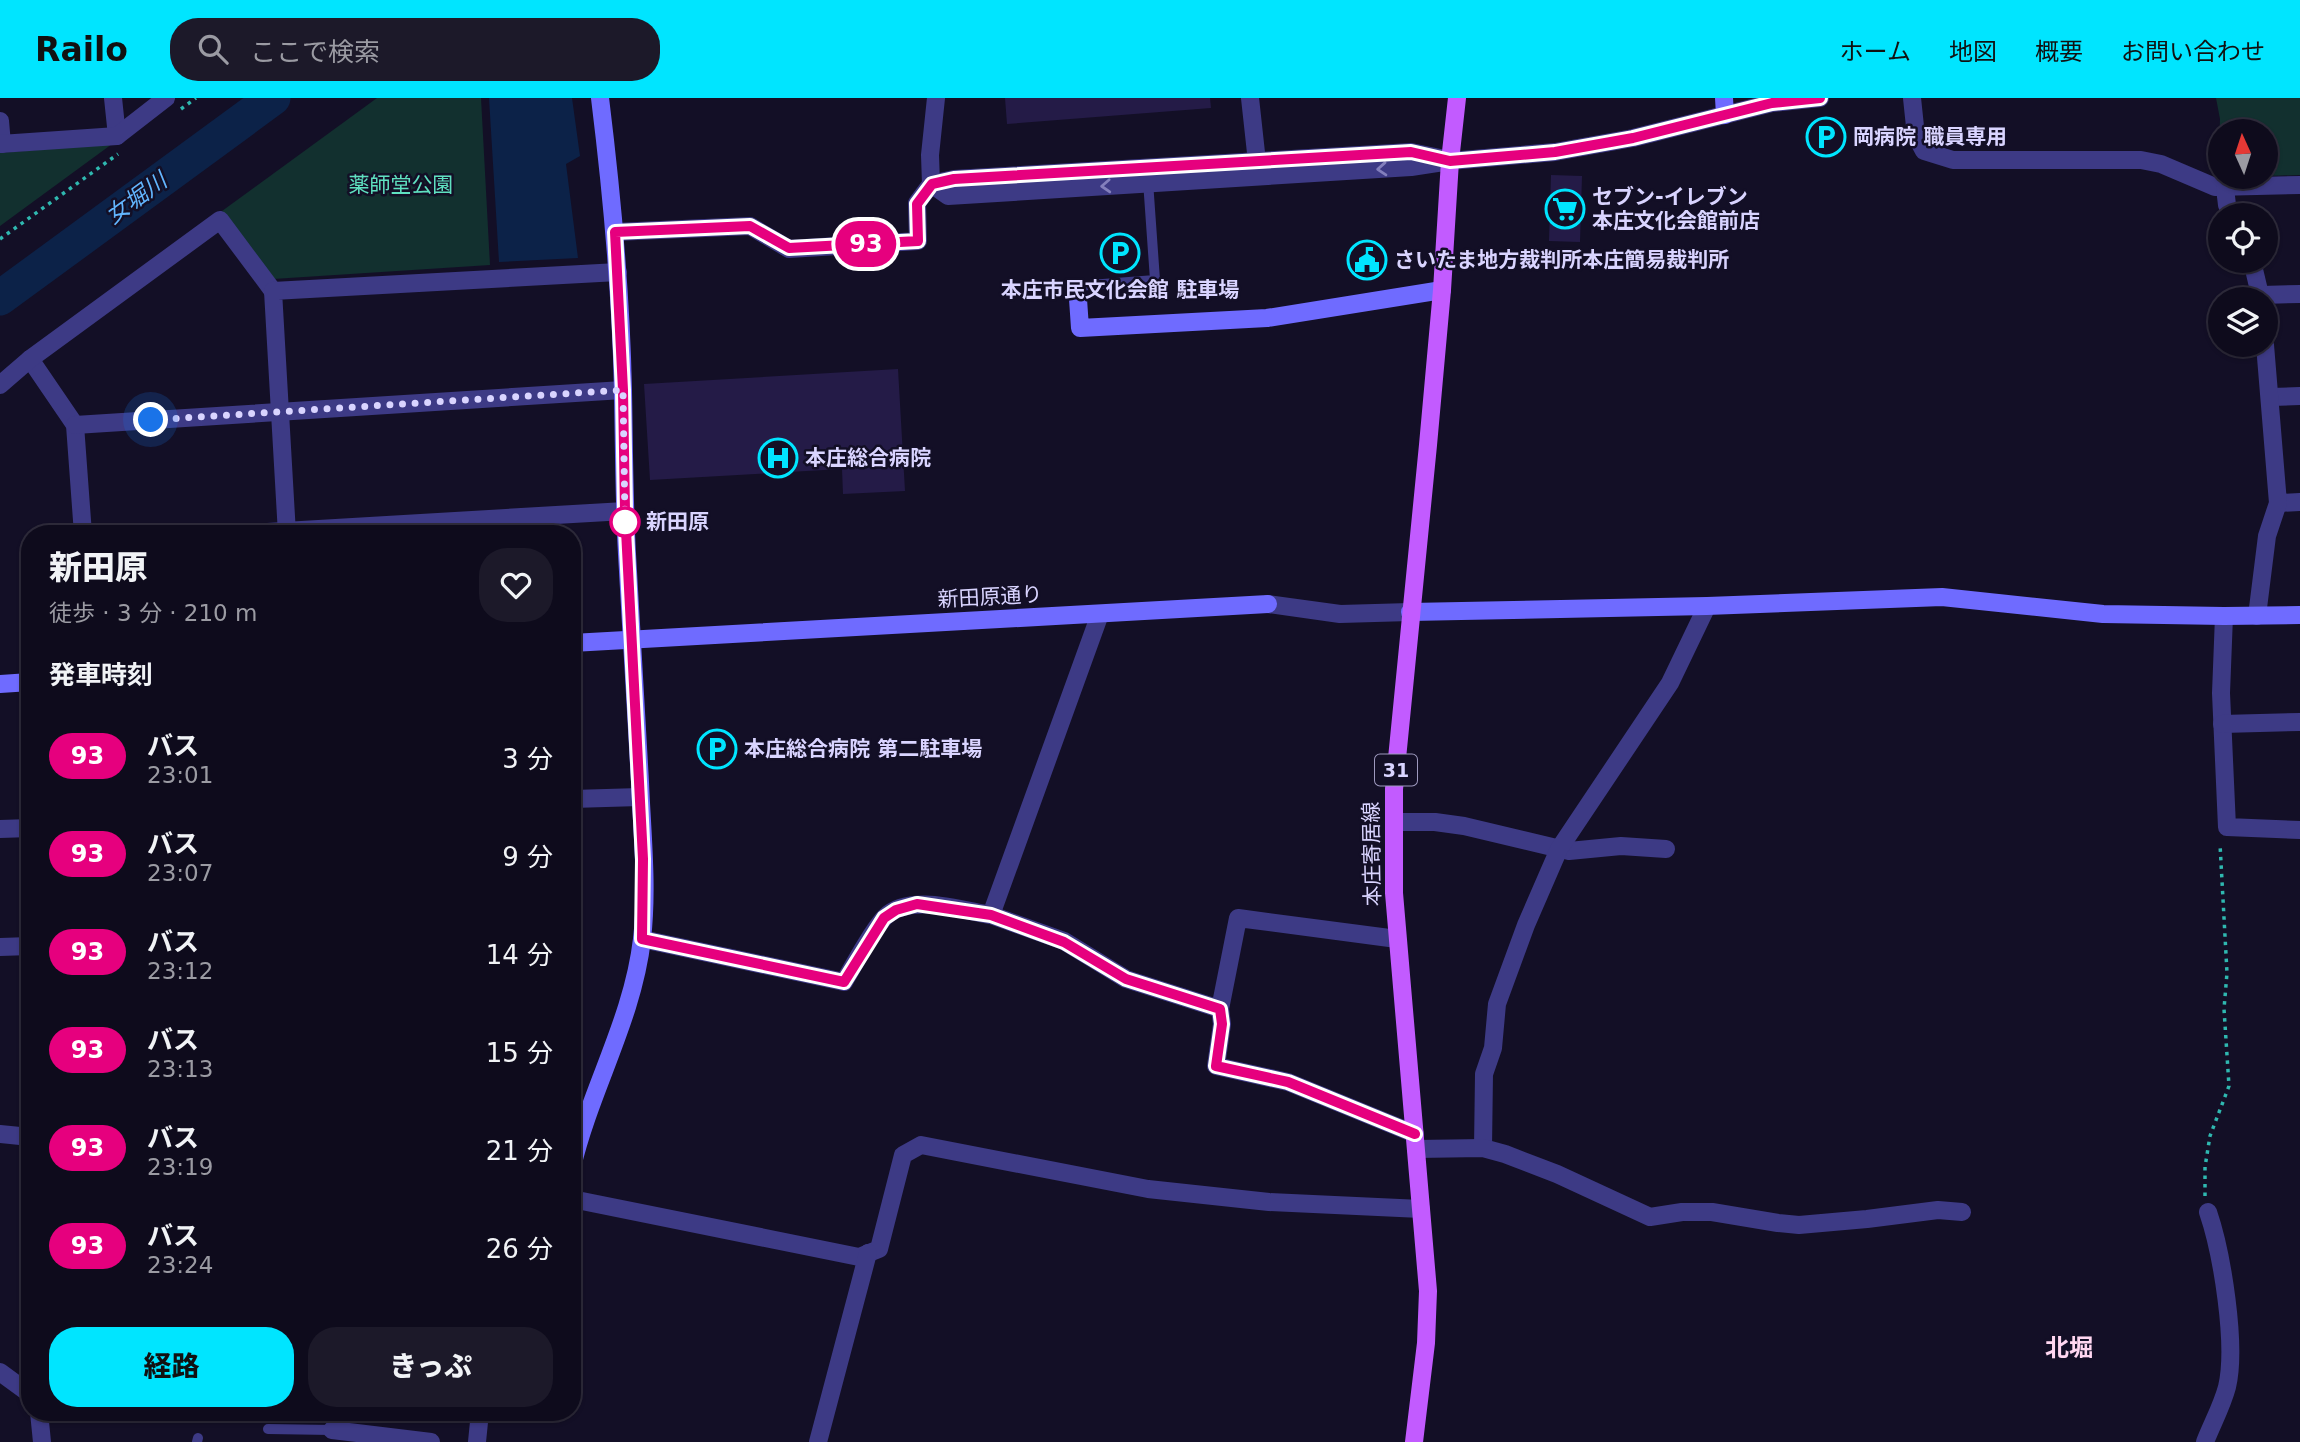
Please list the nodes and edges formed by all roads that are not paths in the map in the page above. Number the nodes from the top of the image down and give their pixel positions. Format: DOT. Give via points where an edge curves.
graph roads {
  1 [pos="113,98"];
  2 [pos="600,98"];
  3 [pos="936,98"];
  4 [pos="1250,98"];
  5 [pos="1457,98"];
  6 [pos="1820,98"];
  7 [pos="1912,98"];
  8 [pos="170,106"];
  9 [pos="1724,107"];
  10 [pos="0,121"];
  11 [pos="1,144"];
  12 [pos="118,144"];
  13 [pos="1450,161"];
  14 [pos="1257,169"];
  15 [pos="1147,176"];
  16 [pos="2208,183"];
  17 [pos="932,184"];
  18 [pos="2300,185"];
  19 [pos="2278,186"];
  20 [pos="615,232"];
  21 [pos="618,272"];
  22 [pos="1442,289"];
  23 [pos="274,291"];
  24 [pos="2300,294"];
  25 [pos="2278,296"];
  26 [pos="1078,299"];
  27 [pos="2266,357"];
  28 [pos="30,359"];
  29 [pos="0,385"];
  30 [pos="623,390"];
  31 [pos="2300,396"];
  32 [pos="2270,397"];
  33 [pos="279,412"];
  34 [pos="75,425"];
  35 [pos="2300,502"];
  36 [pos="2278,503"];
  37 [pos="625,511"];
  38 [pos="81,525"];
  39 [pos="287,525"];
  40 [pos="400,525"];
  41 [pos="1707,606"];
  42 [pos="1410,612"];
  43 [pos="1100,614"];
  44 [pos="2300,615"];
  45 [pos="2257,616"];
  46 [pos="2224,617"];
  47 [pos="632,639"];
  48 [pos="581,642"];
  49 [pos="21,683"];
  50 [pos="0,684"];
  51 [pos="2300,722"];
  52 [pos="2222,724"];
  53 [pos="640,797"];
  54 [pos="581,799"];
  55 [pos="1395,822"];
  56 [pos="21,828"];
  57 [pos="0,829"];
  58 [pos="2300,830"];
  59 [pos="1559,849"];
  60 [pos="1666,849"];
  61 [pos="991,915"];
  62 [pos="642,939"];
  63 [pos="1397,939"];
  64 [pos="21,946"];
  65 [pos="0,947"];
  66 [pos="1220,1009"];
  67 [pos="0,1134"];
  68 [pos="581,1134"];
  69 [pos="21,1136"];
  70 [pos="1415,1141"];
  71 [pos="1483,1148"];
  72 [pos="581,1201"];
  73 [pos="1421,1209"];
  74 [pos="1962,1212"];
  75 [pos="2208,1212"];
  76 [pos="868,1253"];
  77 [pos="0,1372"];
  78 [pos="21,1387"];
  79 [pos="40,1421"];
  80 [pos="479,1421"];
  81 [pos="268,1429"];
  82 [pos="332,1430"];
  83 [pos="42,1442"];
  84 [pos="431,1442"];
  85 [pos="477,1442"];
  86 [pos="818,1442"];
  87 [pos="1414,1442"];
  88 [pos="2205,1442"];
  1 -- 12 [label="street"];
  2 -- 20 [label="street"];
  3 -- 17 [label="street"];
  4 -- 14 [label="street"];
  5 -- 13 [label="main road, 本庄寄居線 / 31"];
  6 -- 9 [label="street"];
  7 -- 16 [label="street" via="1916,136 1924,151 1953,160 2141,160"];
  8 -- 12 [label="street"];
  9 -- 13 [label="street" via="1633,138 1555,152"];
  10 -- 11 [label="street"];
  11 -- 12 [label="street"];
  13 -- 14 [label="street" via="1411,152"];
  13 -- 22 [label="main road, 本庄寄居線 / 31"];
  14 -- 15 [label="street"];
  15 -- 17 [label="street" via="954,179"];
  15 -- 26 [label="lane" via="1155,281 1077,286"];
  17 -- 20 [label="street" via="917,204 918,241 789,248 750,226"];
  18 -- 19 [label="street"];
  20 -- 21 [label="street"];
  21 -- 23 [label="street"];
  21 -- 30 [label="street"];
  22 -- 26 [label="street" via="1267,318 1080,328"];
  22 -- 42 [label="main road, 本庄寄居線 / 31"];
  23 -- 28 [label="street" via="220,220"];
  23 -- 33 [label="street"];
  24 -- 25 [label="street"];
  27 -- 32 [label="street"];
  28 -- 29 [label="street"];
  28 -- 34 [label="street"];
  30 -- 33 [label="street"];
  30 -- 37 [label="street"];
  31 -- 32 [label="street"];
  32 -- 36 [label="street"];
  33 -- 34 [label="street"];
  33 -- 39 [label="street"];
  34 -- 38 [label="street"];
  35 -- 36 [label="street"];
  36 -- 45 [label="street" via="2267,536"];
  37 -- 40 [label="street"];
  37 -- 47 [label="street"];
  41 -- 42 [label="street"];
  41 -- 46 [label="street" via="1942,597 2104,614"];
  41 -- 59 [label="street" via="1670,683"];
  42 -- 43 [label="street, 新田原通り" via="1340,614 1268,604"];
  42 -- 55 [label="main road, 本庄寄居線 / 31"];
  43 -- 47 [label="street, 新田原通り"];
  43 -- 61 [label="street"];
  44 -- 45 [label="street"];
  45 -- 46 [label="street"];
  46 -- 52 [label="street"];
  47 -- 48 [label="street, 新田原通り"];
  47 -- 53 [label="street"];
  49 -- 50 [label="street"];
  51 -- 52 [label="street"];
  52 -- 58 [label="street" via="2227,827"];
  53 -- 54 [label="street"];
  53 -- 62 [label="street"];
  55 -- 59 [label="street" via="1464,826"];
  55 -- 63 [label="main road, 本庄寄居線 / 31"];
  56 -- 57 [label="street"];
  59 -- 60 [label="street"];
  59 -- 71 [label="street" via="1497,1004 1493,1048 1484,1074"];
  61 -- 62 [label="street" via="917,904 896,910 884,918 844,982"];
  61 -- 66 [label="street" via="1064,942 1126,979"];
  62 -- 68 [label="street" via="633,985"];
  63 -- 66 [label="street" via="1238,918"];
  63 -- 70 [label="main road, 本庄寄居線 / 31"];
  64 -- 65 [label="street"];
  66 -- 70 [label="street" via="1216,1066 1288,1082"];
  67 -- 69 [label="street"];
  70 -- 71 [label="street"];
  70 -- 73 [label="main road, 本庄寄居線 / 31"];
  71 -- 74 [label="street" via="1557,1174 1650,1217 1712,1212 1799,1225 1938,1210"];
  72 -- 76 [label="street" via="859,1257"];
  73 -- 76 [label="street" via="1269,1202 1148,1189 921,1145 903,1156 879,1249"];
  73 -- 87 [label="main road, 本庄寄居線 / 31" via="1428,1291"];
  75 -- 88 [label="street" via="2217,1238 2230,1370"];
  76 -- 86 [label="street"];
  77 -- 78 [label="street"];
  79 -- 83 [label="street"];
  80 -- 85 [label="street"];
  81 -- 82 [label="lane"];
  82 -- 84 [label="street"];
}
